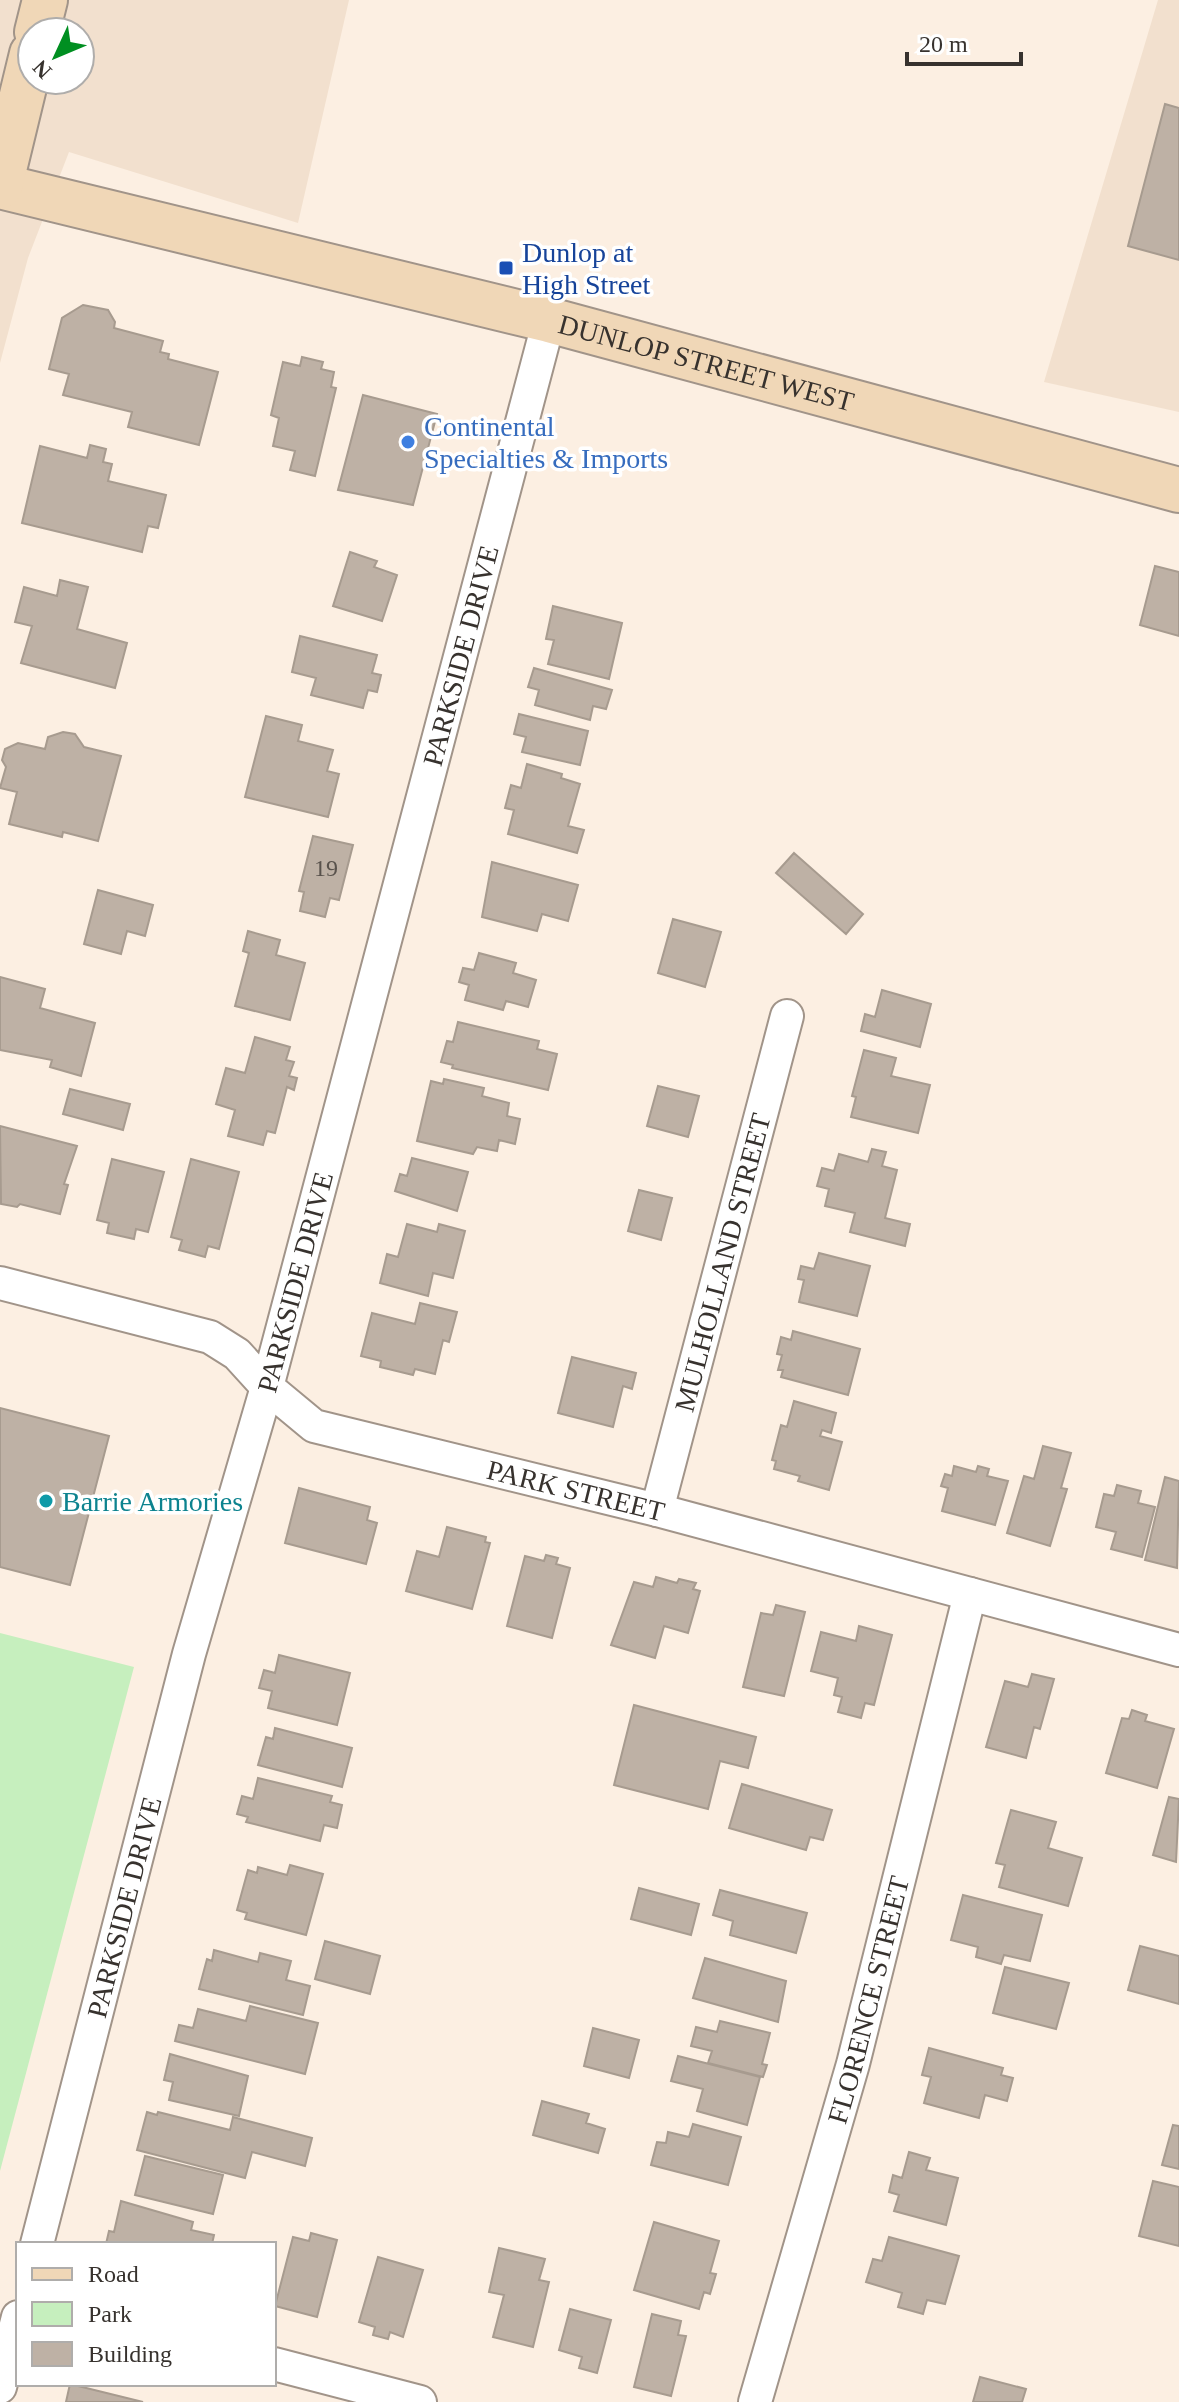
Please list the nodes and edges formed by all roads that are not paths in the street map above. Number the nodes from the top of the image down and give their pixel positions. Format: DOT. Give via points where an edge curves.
graph roads {
  1 [pos="22,96"];
  2 [pos="0,186"];
  3 [pos="549,320"];
  4 [pos="1179,490"];
  5 [pos="787,1016"];
  6 [pos="0,1283"];
  7 [pos="267,1387"];
  8 [pos="657,1510"];
  9 [pos="970,1594"];
  10 [pos="1179,1650"];
  11 [pos="38,2242"];
  12 [pos="16,2325"];
  13 [pos="276,2365"];
  14 [pos="0,2387"];
  15 [pos="420,2402"];
  16 [pos="755,2402"];
  1 -- 2 [label="main road"];
  2 -- 3 [label="main road, DUNLOP STREET WEST"];
  3 -- 4 [label="main road, DUNLOP STREET WEST"];
  3 -- 7 [label="street, PARKSIDE DRIVE"];
  5 -- 8 [label="street, MULHOLLAND STREET"];
  6 -- 7 [label="street, PARK STREET" via="210,1337 237,1354"];
  7 -- 8 [label="street, PARK STREET" via="314,1426"];
  7 -- 11 [label="street, PARKSIDE DRIVE" via="189,1654"];
  8 -- 9 [label="street, PARK STREET"];
  9 -- 10 [label="street, PARK STREET"];
  9 -- 16 [label="street, FLORENCE STREET" via="853,2064"];
  12 -- 14 [label="street"];
  13 -- 15 [label="street"];
}
